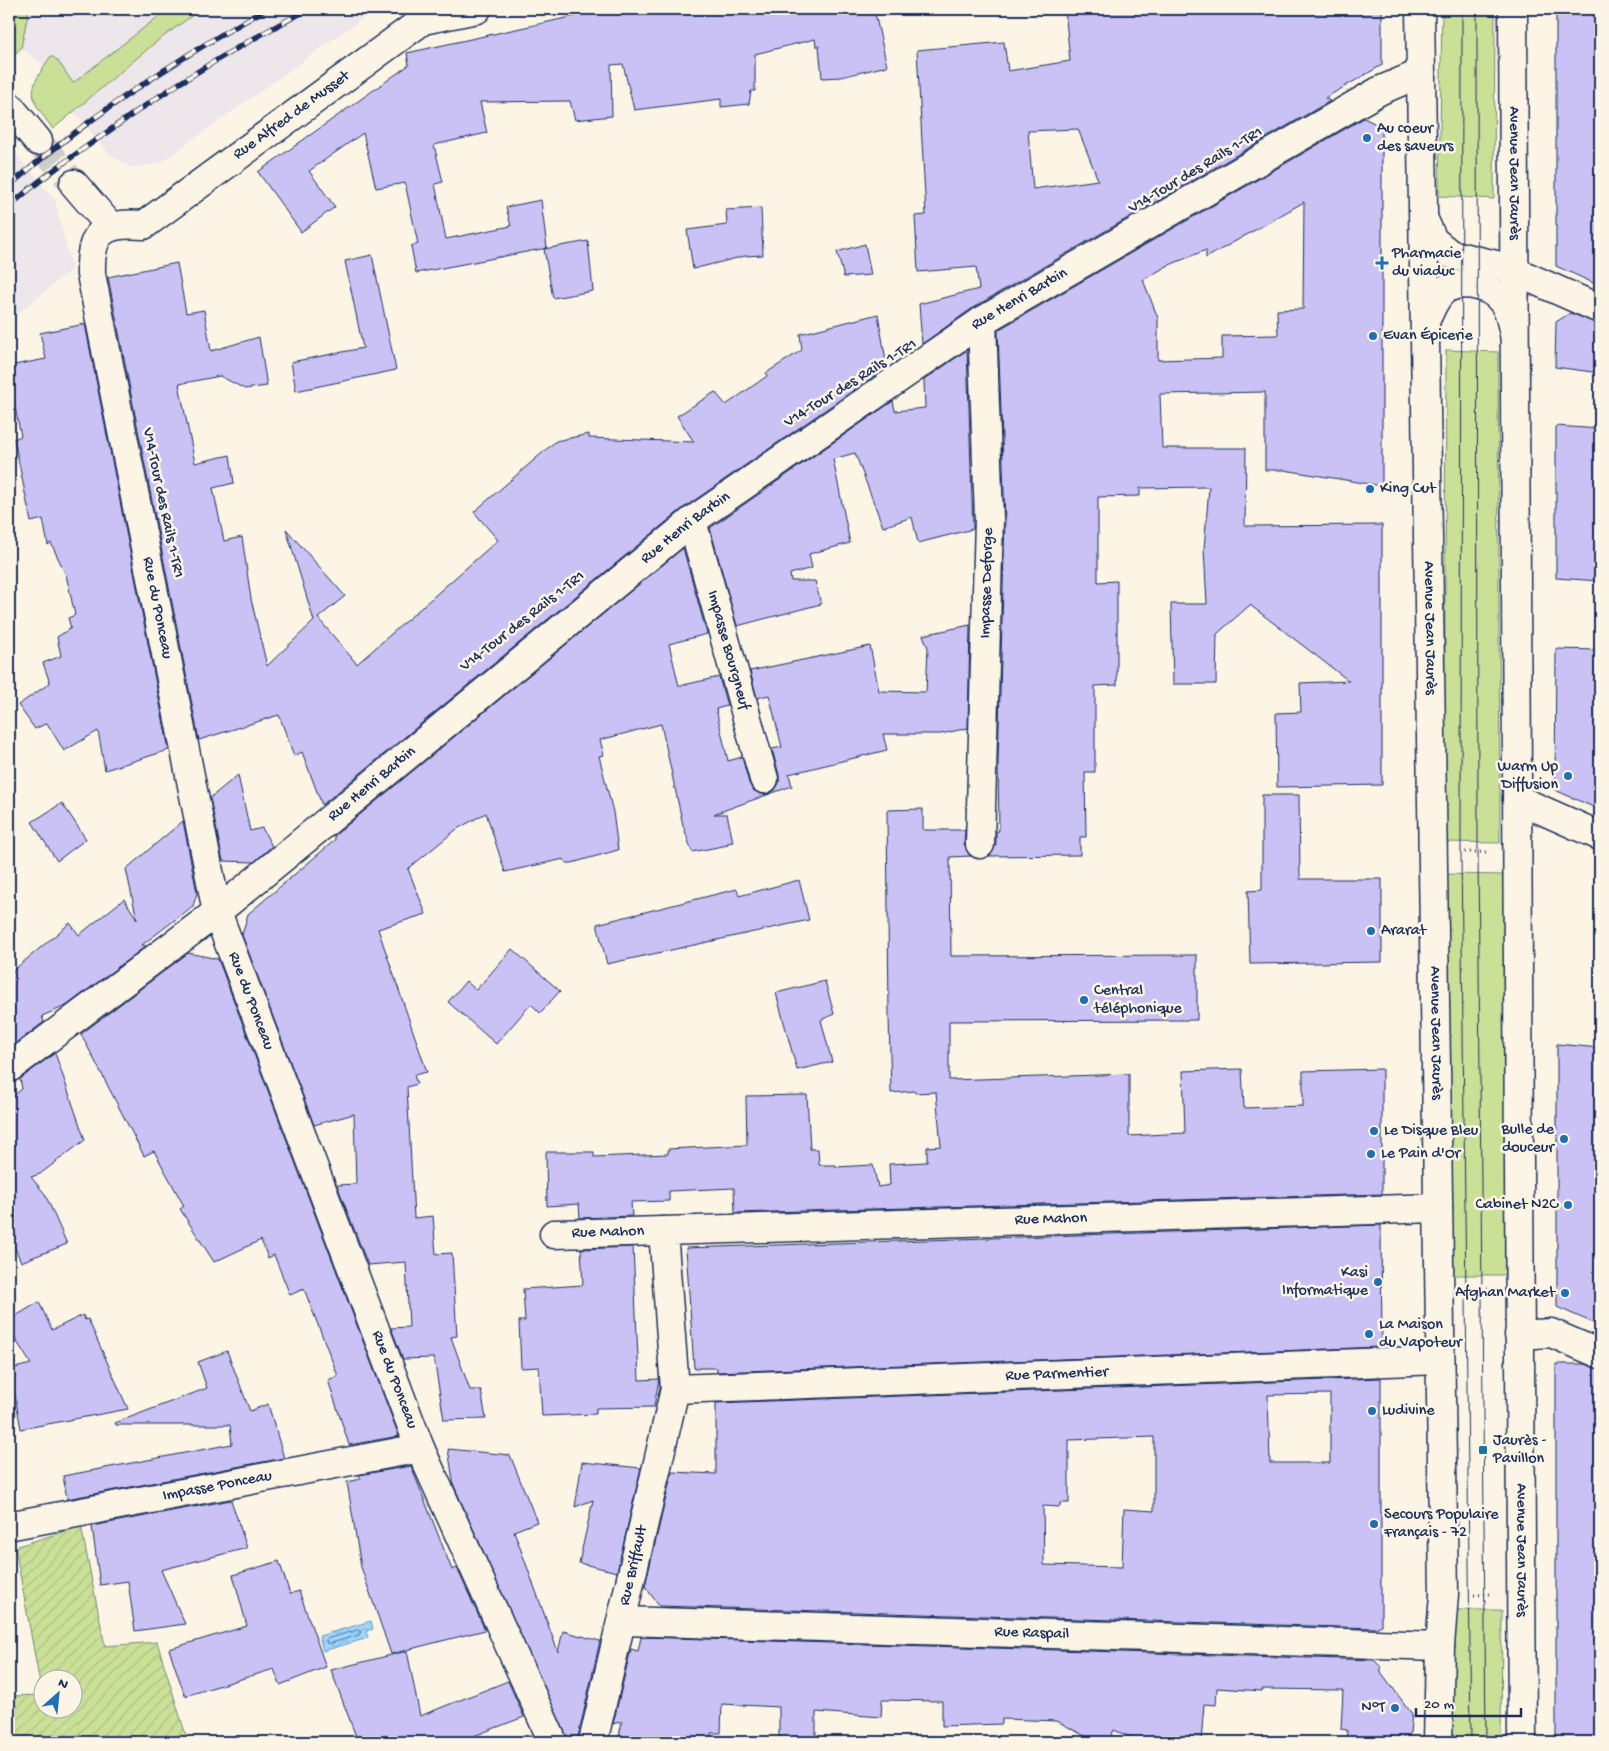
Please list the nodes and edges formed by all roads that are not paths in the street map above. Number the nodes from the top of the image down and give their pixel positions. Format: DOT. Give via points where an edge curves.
graph roads {
  1 [pos="477,9"];
  2 [pos="1420,9"];
  3 [pos="1513,9"];
  4 [pos="1421,74"];
  5 [pos="9,106"];
  6 [pos="38,141"];
  7 [pos="74,184"];
  8 [pos="1424,220"];
  9 [pos="111,227"];
  10 [pos="1515,271"];
  11 [pos="1600,309"];
  12 [pos="982,321"];
  13 [pos="1425,322"];
  14 [pos="1515,337"];
  15 [pos="692,521"];
  16 [pos="764,779"];
  17 [pos="1517,799"];
  18 [pos="1600,836"];
  19 [pos="980,844"];
  20 [pos="216,912"];
  21 [pos="9,1068"];
  22 [pos="1438,1208"];
  23 [pos="663,1231"];
  24 [pos="554,1234"];
  25 [pos="1519,1335"];
  26 [pos="1600,1354"];
  27 [pos="1440,1360"];
  28 [pos="675,1389"];
  29 [pos="420,1448"];
  30 [pos="13,1524"];
  31 [pos="623,1621"];
  32 [pos="1440,1646"];
  33 [pos="552,1742"];
  34 [pos="593,1742"];
  35 [pos="1438,1742"];
  36 [pos="1522,1742"];
  1 -- 9 [label="street, Rue Alfred de Musset" via="423,20 144,225"];
  2 -- 4 [label="street, Avenue Jean Jaurès"];
  3 -- 10 [label="street, Avenue Jean Jaurès"];
  4 -- 8 [label="street, Avenue Jean Jaurès"];
  4 -- 12 [label="street, Rue Henri Barbin" via="1379,91"];
  5 -- 6 [label="street"];
  7 -- 9 [label="street"];
  8 -- 10 [label="street" via="1433,240 1445,252"];
  8 -- 13 [label="street, Avenue Jean Jaurès"];
  9 -- 20 [label="street, Rue du Ponceau" via="94,242 90,253 91,274"];
  10 -- 11 [label="street"];
  10 -- 14 [label="street, Avenue Jean Jaurès"];
  12 -- 15 [label="street, Rue Henri Barbin"];
  12 -- 19 [label="street, Impasse Deforge" via="989,519"];
  13 -- 14 [label="street, Avenue Jean Jaurès" via="1446,289 1462,284 1484,287 1495,293 1508,309"];
  13 -- 22 [label="street, Avenue Jean Jaurès"];
  14 -- 17 [label="street, Avenue Jean Jaurès"];
  15 -- 16 [label="street, Impasse Bourgneuf"];
  15 -- 20 [label="street, Rue Henri Barbin"];
  17 -- 18 [label="street"];
  17 -- 25 [label="street, Avenue Jean Jaurès"];
  20 -- 21 [label="street, Rue Henri Barbin"];
  20 -- 29 [label="street, Rue du Ponceau"];
  22 -- 23 [label="street, Rue Mahon"];
  22 -- 27 [label="street, Avenue Jean Jaurès"];
  23 -- 24 [label="street, Rue Mahon"];
  23 -- 28 [label="street, Rue Mahon"];
  25 -- 26 [label="street" via="1551,1334"];
  25 -- 36 [label="street, Avenue Jean Jaurès"];
  27 -- 28 [label="street, Rue Parmentier"];
  27 -- 32 [label="street, Avenue Jean Jaurès" via="1444,1594"];
  28 -- 31 [label="street, Rue Briffault"];
  29 -- 30 [label="street, Impasse Ponceau"];
  29 -- 33 [label="street, Rue du Ponceau"];
  31 -- 32 [label="street, Rue Raspail"];
  31 -- 34 [label="street, Rue Briffault"];
  32 -- 35 [label="street, Avenue Jean Jaurès"];
}
